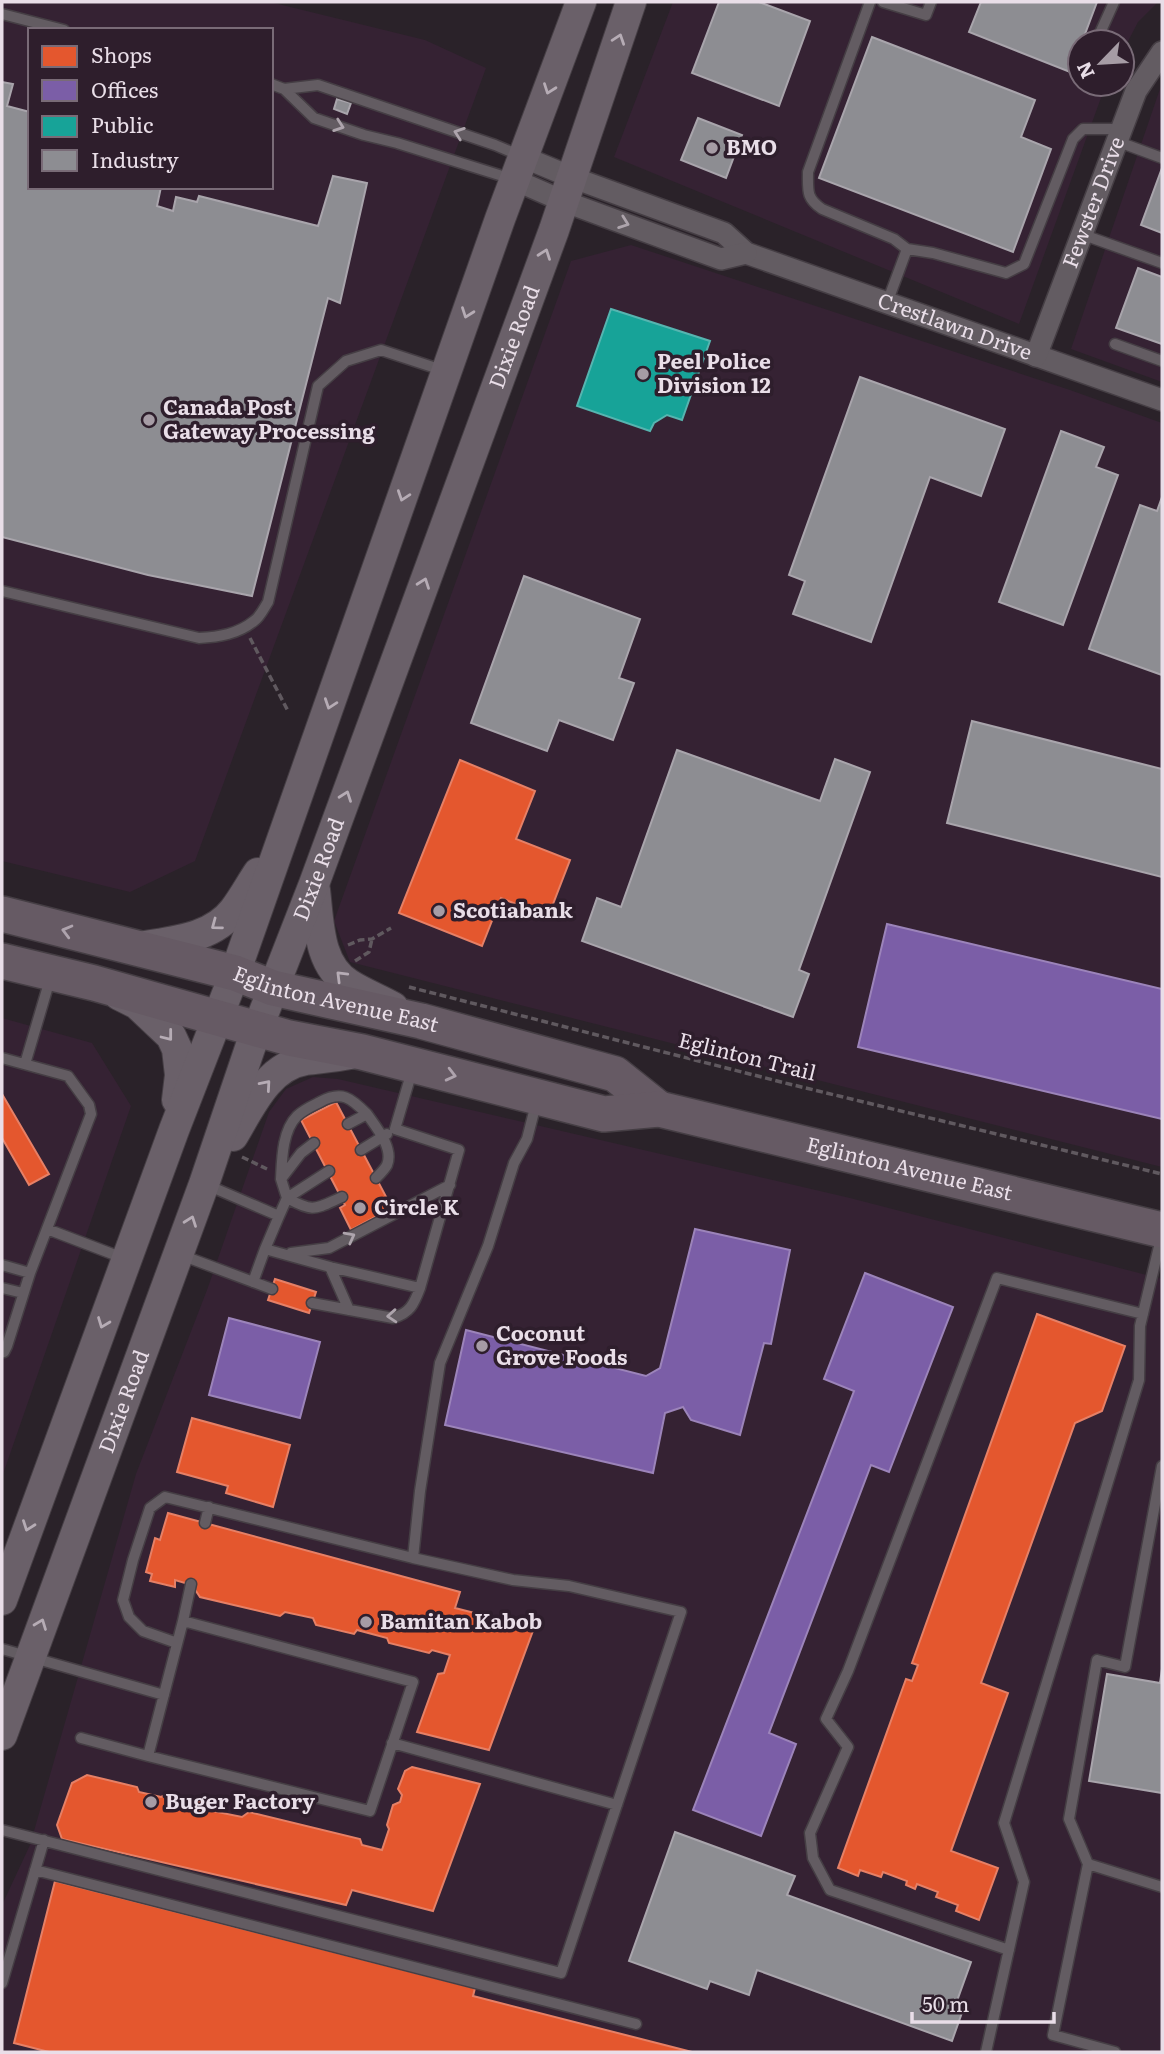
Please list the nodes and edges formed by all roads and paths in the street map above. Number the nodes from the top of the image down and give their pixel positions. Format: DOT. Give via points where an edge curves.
graph roads {
  1 [pos="581,2"];
  2 [pos="631,2"];
  3 [pos="870,2"];
  4 [pos="884,2"];
  5 [pos="931,2"];
  6 [pos="1114,2"];
  7 [pos="2,14"];
  8 [pos="56,28"];
  9 [pos="1102,28"];
  10 [pos="1162,52"];
  11 [pos="273,85"];
  12 [pos="284,89"];
  13 [pos="1118,135"];
  14 [pos="1162,158"];
  15 [pos="519,168"];
  16 [pos="567,189"];
  17 [pos="1081,234"];
  18 [pos="907,249"];
  19 [pos="1162,263"];
  20 [pos="887,303"];
  21 [pos="1115,344"];
  22 [pos="1035,356"];
  23 [pos="1162,361"];
  24 [pos="446,372"];
  25 [pos="1162,400"];
  26 [pos="2,591"];
  27 [pos="244,627"];
  28 [pos="288,710"];
  29 [pos="286,831"];
  30 [pos="314,884"];
  31 [pos="2,914"];
  32 [pos="391,928"];
  33 [pos="372,939"];
  34 [pos="348,945"];
  35 [pos="132,948"];
  36 [pos="2,961"];
  37 [pos="348,967"];
  38 [pos="235,973"];
  39 [pos="52,974"];
  40 [pos="94,983"];
  41 [pos="401,985"];
  42 [pos="273,988"];
  43 [pos="218,1019"];
  44 [pos="421,1021"];
  45 [pos="258,1030"];
  46 [pos="362,1052"];
  47 [pos="2,1058"];
  48 [pos="25,1064"];
  49 [pos="414,1066"];
  50 [pos="538,1097"];
  51 [pos="659,1109"];
  52 [pos="367,1114"];
  53 [pos="348,1124"];
  54 [pos="395,1129"];
  55 [pos="174,1130"];
  56 [pos="382,1137"];
  57 [pos="313,1143"];
  58 [pos="361,1150"];
  59 [pos="242,1157"];
  60 [pos="329,1171"];
  61 [pos="1162,1174"];
  62 [pos="281,1177"];
  63 [pos="376,1178"];
  64 [pos="204,1184"];
  65 [pos="450,1185"];
  66 [pos="342,1197"];
  67 [pos="287,1198"];
  68 [pos="279,1216"];
  69 [pos="47,1229"];
  70 [pos="1162,1232"];
  71 [pos="265,1249"];
  72 [pos="179,1254"];
  73 [pos="285,1254"];
  74 [pos="127,1259"];
  75 [pos="2,1265"];
  76 [pos="330,1267"];
  77 [pos="30,1273"];
  78 [pos="253,1282"];
  79 [pos="2,1288"];
  80 [pos="272,1289"];
  81 [pos="420,1289"];
  82 [pos="23,1293"];
  83 [pos="312,1303"];
  84 [pos="349,1310"];
  85 [pos="1143,1314"];
  86 [pos="2,1351"];
  87 [pos="88,1361"];
  88 [pos="134,1377"];
  89 [pos="1162,1466"];
  90 [pos="209,1507"];
  91 [pos="205,1523"];
  92 [pos="413,1558"];
  93 [pos="191,1584"];
  94 [pos="2,1600"];
  95 [pos="183,1621"];
  96 [pos="177,1643"];
  97 [pos="15,1653"];
  98 [pos="164,1695"];
  99 [pos="2,1735"];
  100 [pos="81,1738"];
  101 [pos="392,1743"];
  102 [pos="148,1756"];
  103 [pos="617,1805"];
  104 [pos="2,1830"];
  105 [pos="44,1840"];
  106 [pos="1088,1864"];
  107 [pos="35,1870"];
  108 [pos="1162,1887"];
  109 [pos="1009,1950"];
  110 [pos="2,1983"];
  111 [pos="636,2024"];
  112 [pos="986,2052"];
  113 [pos="1115,2052"];
  1 -- 15 [label="main road, Dixie Road, one-way"];
  16 -- 2 [label="main road, Dixie Road, one-way"];
  3 -- 18 [label="lane" via="808,172 808,191 812,202 822,209 894,239"];
  4 -- 5 [label="lane" via="926,16"];
  6 -- 9 [label="lane"];
  7 -- 8 [label="lane"];
  10 -- 13 [label="street, Fewster Drive" via="1136,91"];
  11 -- 12 [label="lane"];
  12 -- 15 [label="lane, one-way" via="314,118 364,135"];
  15 -- 12 [label="lane, one-way" via="495,145 318,85"];
  13 -- 14 [label="lane"];
  13 -- 17 [label="street, Fewster Drive"];
  13 -- 18 [label="lane" via="1083,129 1073,139 1024,264 1006,273"];
  15 -- 16 [label="street, Crestlawn Drive"];
  15 -- 24 [label="main road, Dixie Road, one-way"];
  16 -- 20 [label="street, Crestlawn Drive" via="721,259 746,253"];
  30 -- 16 [label="main road, Dixie Road, one-way"];
  17 -- 19 [label="lane"];
  17 -- 22 [label="street, Fewster Drive"];
  18 -- 20 [label="lane"];
  20 -- 22 [label="street, Crestlawn Drive"];
  21 -- 23 [label="lane"];
  22 -- 25 [label="street, Crestlawn Drive"];
  24 -- 27 [label="lane" via="381,351 346,361 318,386 268,602 256,620"];
  24 -- 29 [label="main road, Dixie Road, one-way"];
  26 -- 27 [label="lane" via="199,638 222,637"];
  27 -- 28 [label="path"];
  29 -- 35 [label="main road, one-way" via="232,912 206,932"];
  29 -- 38 [label="main road, Dixie Road"];
  30 -- 42 [label="main road, Dixie Road"];
  44 -- 30 [label="main road, one-way" via="347,983 335,971 321,940"];
  35 -- 31 [label="main road, Eglinton Avenue East, one-way"];
  32 -- 33 [label="path"];
  33 -- 34 [label="path"];
  33 -- 37 [label="path" via="369,952"];
  35 -- 38 [label="main road, Eglinton Avenue East"];
  36 -- 39 [label="main road, Eglinton Avenue East"];
  38 -- 42 [label="main road, Eglinton Avenue East"];
  38 -- 43 [label="main road, Dixie Road"];
  39 -- 40 [label="main road, Eglinton Avenue East"];
  39 -- 48 [label="lane"];
  40 -- 43 [label="main road, Eglinton Avenue East"];
  40 -- 55 [label="main road, one-way" via="137,1004 171,1037 180,1075"];
  41 -- 61 [label="path, Eglinton Trail"];
  42 -- 44 [label="main road, Eglinton Avenue East"];
  42 -- 45 [label="main road, Dixie Road"];
  43 -- 45 [label="main road, Eglinton Avenue East"];
  43 -- 55 [label="main road, Dixie Road"];
  44 -- 51 [label="main road, Eglinton Avenue East" via="615,1074"];
  45 -- 46 [label="main road, Eglinton Avenue East"];
  45 -- 64 [label="main road, Dixie Road"];
  46 -- 49 [label="main road, Eglinton Avenue East"];
  64 -- 46 [label="main road, one-way" via="267,1082 305,1060"];
  47 -- 48 [label="lane"];
  48 -- 69 [label="lane" via="68,1076 91,1114"];
  49 -- 50 [label="main road, Eglinton Avenue East, one-way"];
  49 -- 54 [label="lane"];
  50 -- 51 [label="main road, Eglinton Avenue East" via="604,1114"];
  50 -- 92 [label="lane" via="488,1246 440,1363"];
  51 -- 70 [label="main road, Eglinton Avenue East"];
  52 -- 53 [label="lane"];
  52 -- 56 [label="lane"];
  52 -- 62 [label="lane" via="341,1096 301,1112 287,1135"];
  54 -- 56 [label="lane"];
  54 -- 65 [label="lane" via="459,1150"];
  55 -- 74 [label="main road, Dixie Road"];
  56 -- 58 [label="lane"];
  56 -- 63 [label="lane" via="389,1155 387,1166"];
  57 -- 62 [label="lane"];
  59 -- 62 [label="path"];
  60 -- 67 [label="lane"];
  62 -- 67 [label="lane"];
  64 -- 68 [label="lane"];
  72 -- 64 [label="main road, Dixie Road, one-way"];
  73 -- 65 [label="lane, one-way" via="330,1248"];
  65 -- 81 [label="lane"];
  66 -- 67 [label="lane" via="316,1209"];
  67 -- 68 [label="lane"];
  68 -- 71 [label="lane"];
  69 -- 74 [label="lane"];
  69 -- 77 [label="lane"];
  70 -- 85 [label="lane"];
  71 -- 73 [label="lane"];
  71 -- 78 [label="lane"];
  72 -- 78 [label="lane"];
  72 -- 88 [label="main road, Dixie Road"];
  73 -- 76 [label="lane"];
  74 -- 87 [label="main road, Dixie Road, one-way"];
  75 -- 77 [label="lane"];
  76 -- 81 [label="lane"];
  76 -- 84 [label="lane"];
  77 -- 82 [label="lane"];
  78 -- 80 [label="lane"];
  79 -- 82 [label="lane"];
  81 -- 84 [label="lane, one-way" via="410,1310 393,1318"];
  82 -- 86 [label="lane"];
  83 -- 84 [label="lane"];
  85 -- 109 [label="lane" via="1139,1380 1004,1823 1024,1882"];
  85 -- 109 [label="lane" via="997,1278 826,1719 848,1746 810,1833 813,1858 830,1890"];
  87 -- 88 [label="main road"];
  87 -- 94 [label="main road, Dixie Road, one-way"];
  97 -- 88 [label="main road, Dixie Road, one-way"];
  89 -- 106 [label="lane" via="1125,1667 1097,1661 1069,1819"];
  90 -- 91 [label="lane"];
  90 -- 92 [label="lane"];
  90 -- 96 [label="lane" via="165,1497 150,1508 123,1600 129,1617 143,1631"];
  92 -- 103 [label="lane" via="681,1612"];
  93 -- 95 [label="lane"];
  95 -- 96 [label="lane"];
  95 -- 101 [label="lane" via="413,1682"];
  96 -- 98 [label="lane"];
  97 -- 98 [label="lane"];
  97 -- 99 [label="main road, Dixie Road"];
  98 -- 102 [label="lane"];
  100 -- 102 [label="lane"];
  101 -- 102 [label="lane" via="370,1811"];
  101 -- 103 [label="lane"];
  103 -- 105 [label="lane" via="561,1973"];
  104 -- 105 [label="lane"];
  105 -- 107 [label="lane"];
  106 -- 108 [label="lane"];
  106 -- 113 [label="lane" via="1053,2035"];
  107 -- 110 [label="lane"];
  107 -- 111 [label="lane"];
  109 -- 112 [label="lane"];
}
